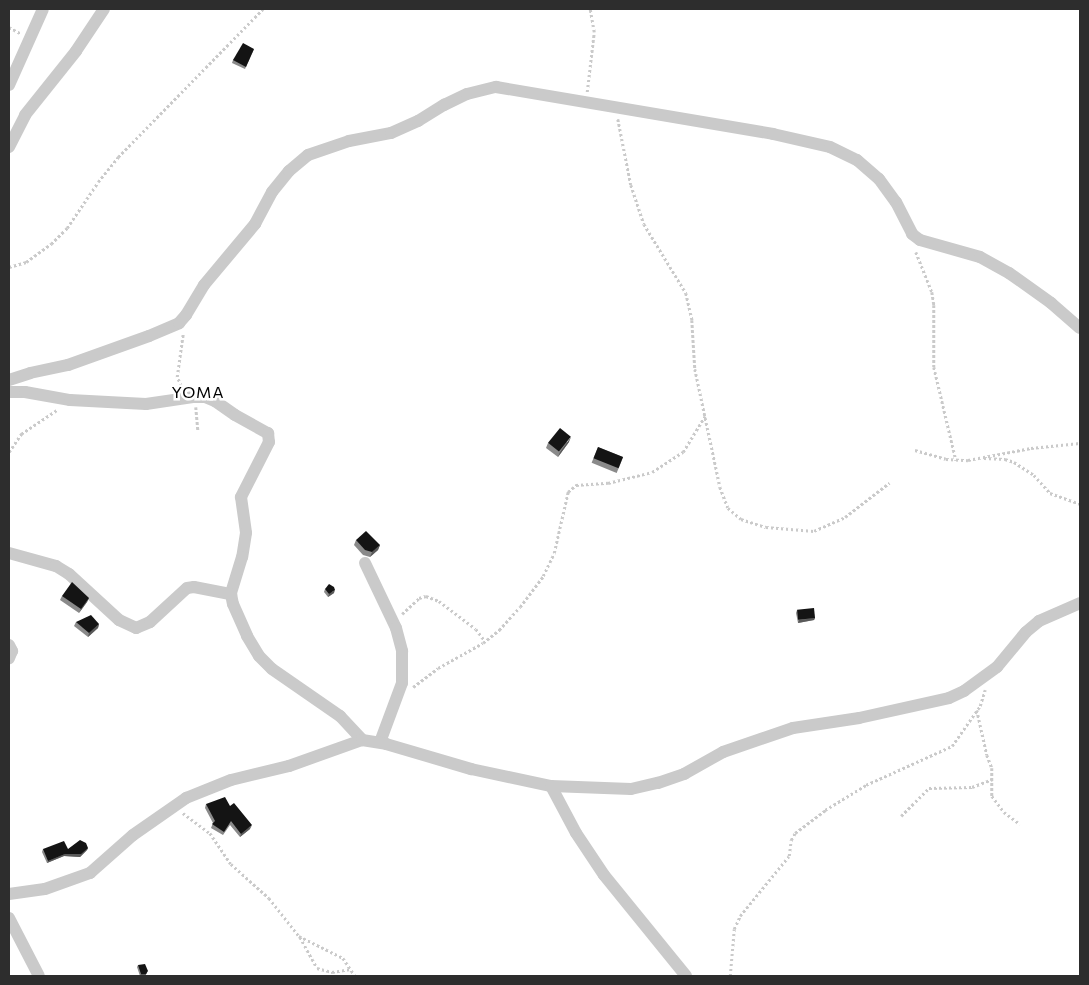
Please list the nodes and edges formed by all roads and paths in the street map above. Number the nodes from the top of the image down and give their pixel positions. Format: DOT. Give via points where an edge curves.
graph roads {
  1 [pos="43,9"];
  2 [pos="104,9"];
  3 [pos="263,9"];
  4 [pos="590,9"];
  5 [pos="9,85"];
  6 [pos="585,103"];
  7 [pos="616,108"];
  8 [pos="9,147"];
  9 [pos="912,234"];
  10 [pos="9,267"];
  11 [pos="186,315"];
  12 [pos="1080,328"];
  13 [pos="9,380"];
  14 [pos="9,392"];
  15 [pos="194,397"];
  16 [pos="70,400"];
  17 [pos="705,416"];
  18 [pos="198,431"];
  19 [pos="1080,443"];
  20 [pos="915,450"];
  21 [pos="9,452"];
  22 [pos="983,457"];
  23 [pos="956,460"];
  24 [pos="889,483"];
  25 [pos="1080,504"];
  26 [pos="9,553"];
  27 [pos="365,563"];
  28 [pos="230,594"];
  29 [pos="1080,603"];
  30 [pos="394,622"];
  31 [pos="485,641"];
  32 [pos="9,645"];
  33 [pos="9,658"];
  34 [pos="987,674"];
  35 [pos="410,689"];
  36 [pos="977,710"];
  37 [pos="362,740"];
  38 [pos="380,742"];
  39 [pos="992,779"];
  40 [pos="551,786"];
  41 [pos="173,807"];
  42 [pos="901,816"];
  43 [pos="1020,824"];
  44 [pos="9,894"];
  45 [pos="9,918"];
  46 [pos="299,936"];
  47 [pos="352,969"];
  48 [pos="39,976"];
  49 [pos="355,976"];
  50 [pos="686,976"];
  51 [pos="730,976"];
  1 -- 5 [label="street"];
  2 -- 8 [label="street" via="25,116"];
  3 -- 10 [label="path" via="118,156 67,228 26,262"];
  4 -- 6 [label="path" via="594,32"];
  6 -- 7 [label="street"];
  6 -- 11 [label="street" via="496,87 467,94 391,133 350,141 308,155 272,192 255,224 204,285"];
  7 -- 9 [label="street" via="773,134 830,147 857,160 879,179 896,202"];
  7 -- 17 [label="path" via="631,185 644,224 686,293 692,320 694,369"];
  9 -- 12 [label="street" via="980,257 1009,273"];
  9 -- 23 [label="path" via="918,260 932,292 934,367"];
  11 -- 13 [label="street" via="179,323 150,336 68,365"];
  11 -- 15 [label="path" via="177,377 180,386"];
  14 -- 16 [label="street"];
  15 -- 16 [label="street" via="146,404"];
  15 -- 18 [label="path"];
  15 -- 28 [label="street" via="215,401 264,430 270,439 241,497 246,533"];
  16 -- 21 [label="path" via="21,434"];
  17 -- 24 [label="path" via="725,501 741,519 766,527 814,532 845,517"];
  17 -- 31 [label="path" via="683,452 652,472 608,484 576,485 568,492 554,553 543,576 515,613"];
  19 -- 22 [label="path"];
  20 -- 23 [label="path"];
  22 -- 23 [label="path"];
  22 -- 25 [label="path" via="1014,462 1034,475 1050,493"];
  26 -- 28 [label="street" via="56,566 119,620 136,628 150,622 190,587"];
  27 -- 30 [label="street"];
  28 -- 37 [label="street" via="259,656 272,669 340,716"];
  29 -- 34 [label="street" via="1039,621"];
  30 -- 31 [label="path" via="419,598 426,596 439,601 476,629"];
  30 -- 38 [label="street" via="402,651 402,683"];
  31 -- 35 [label="path" via="438,668"];
  32 -- 33 [label="street" via="12,651"];
  34 -- 36 [label="path" via="984,696"];
  34 -- 40 [label="street" via="949,698 859,718 793,728 723,752 684,774 658,784 631,789"];
  36 -- 39 [label="path"];
  36 -- 51 [label="path" via="952,746 859,789 796,832 791,840 789,856 740,916 734,929"];
  37 -- 38 [label="street"];
  37 -- 41 [label="street" via="289,766 230,780 186,798"];
  38 -- 40 [label="street" via="471,769"];
  39 -- 42 [label="path" via="972,787 929,788"];
  39 -- 43 [label="path" via="992,796 996,803"];
  40 -- 50 [label="street" via="576,833 604,875"];
  41 -- 44 [label="street" via="133,835 90,873 45,889"];
  41 -- 46 [label="path" via="210,833 231,864 268,898"];
  45 -- 48 [label="street"];
  46 -- 47 [label="path" via="337,954"];
  46 -- 47 [label="path" via="317,968 332,972"];
  47 -- 49 [label="path"];
}
